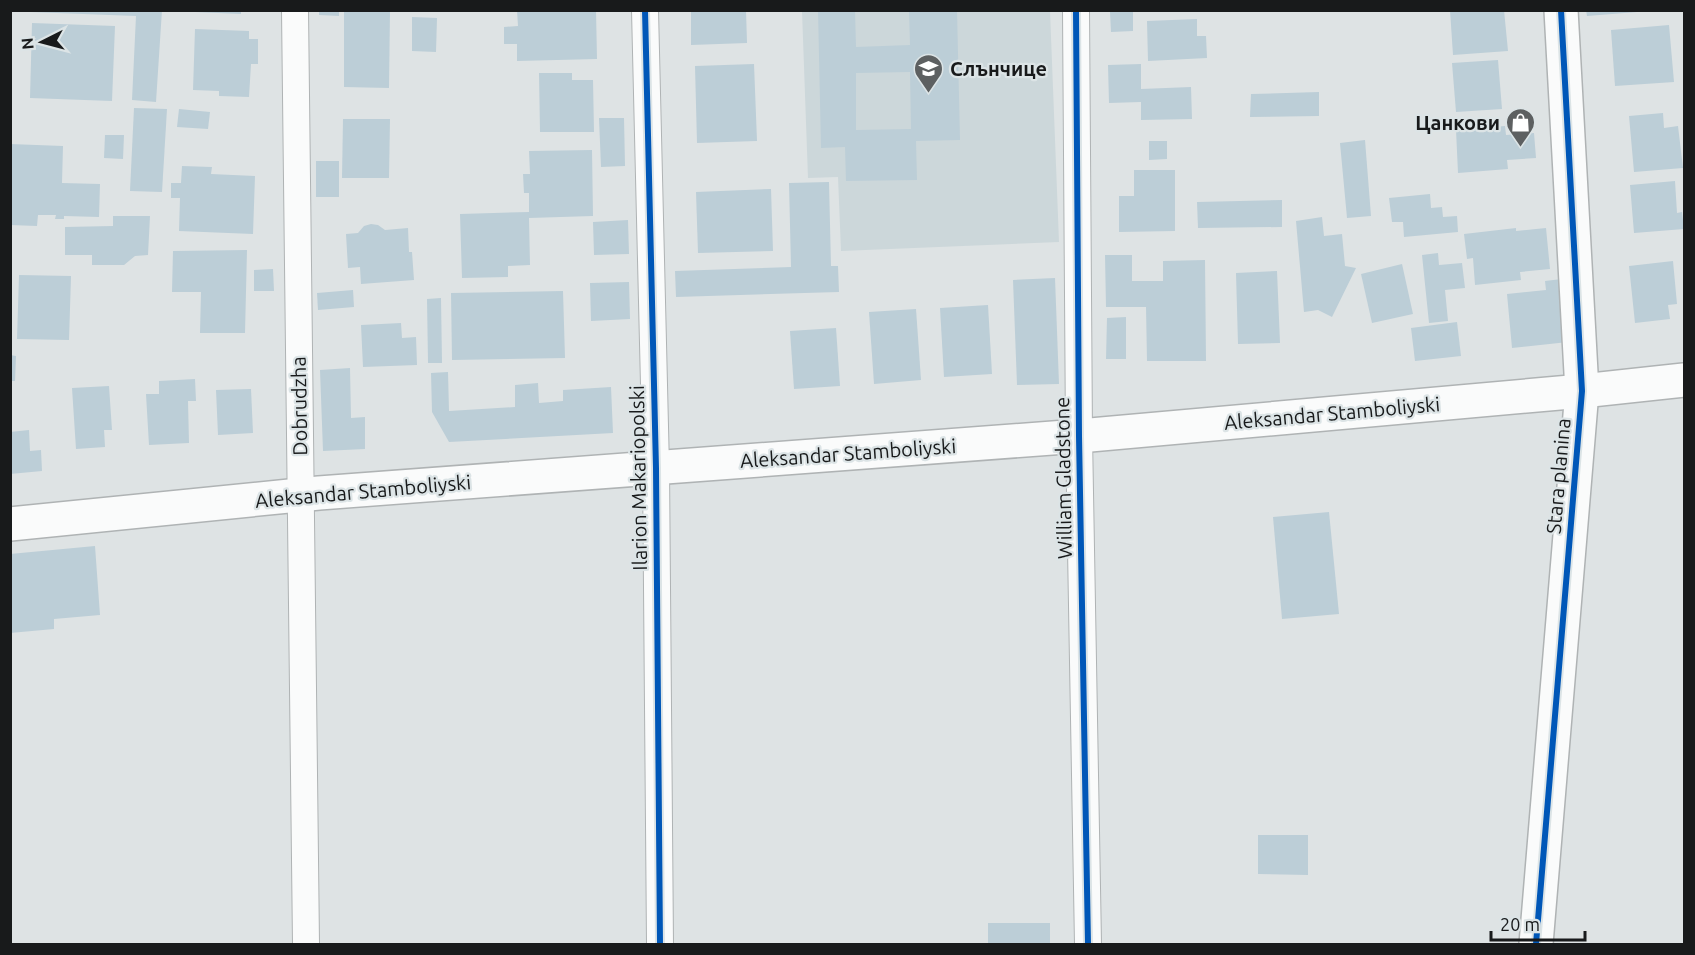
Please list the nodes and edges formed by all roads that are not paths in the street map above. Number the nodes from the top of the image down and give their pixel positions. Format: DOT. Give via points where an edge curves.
graph roads {
  1 [pos="295,10"];
  2 [pos="645,10"];
  3 [pos="1076,10"];
  4 [pos="1561,10"];
  5 [pos="1684,380"];
  6 [pos="1582,391"];
  7 [pos="1079,436"];
  8 [pos="656,468"];
  9 [pos="301,495"];
  10 [pos="10,524"];
  11 [pos="306,945"];
  12 [pos="660,945"];
  13 [pos="1088,945"];
  14 [pos="1536,945"];
  1 -- 9 [label="street, Dobrudzha"];
  2 -- 8 [label="street, Ilarion Makariopolski"];
  3 -- 7 [label="street, William Gladstone"];
  4 -- 6 [label="main road, Stara planina"];
  5 -- 6 [label="main road, Aleksandar Stamboliyski"];
  6 -- 7 [label="main road, Aleksandar Stamboliyski"];
  6 -- 14 [label="main road, Stara planina"];
  7 -- 8 [label="main road, Aleksandar Stamboliyski"];
  7 -- 13 [label="street, William Gladstone"];
  8 -- 9 [label="main road, Aleksandar Stamboliyski"];
  8 -- 12 [label="street, Ilarion Makariopolski"];
  9 -- 10 [label="main road, Aleksandar Stamboliyski"];
  9 -- 11 [label="street, Dobrudzha"];
}
